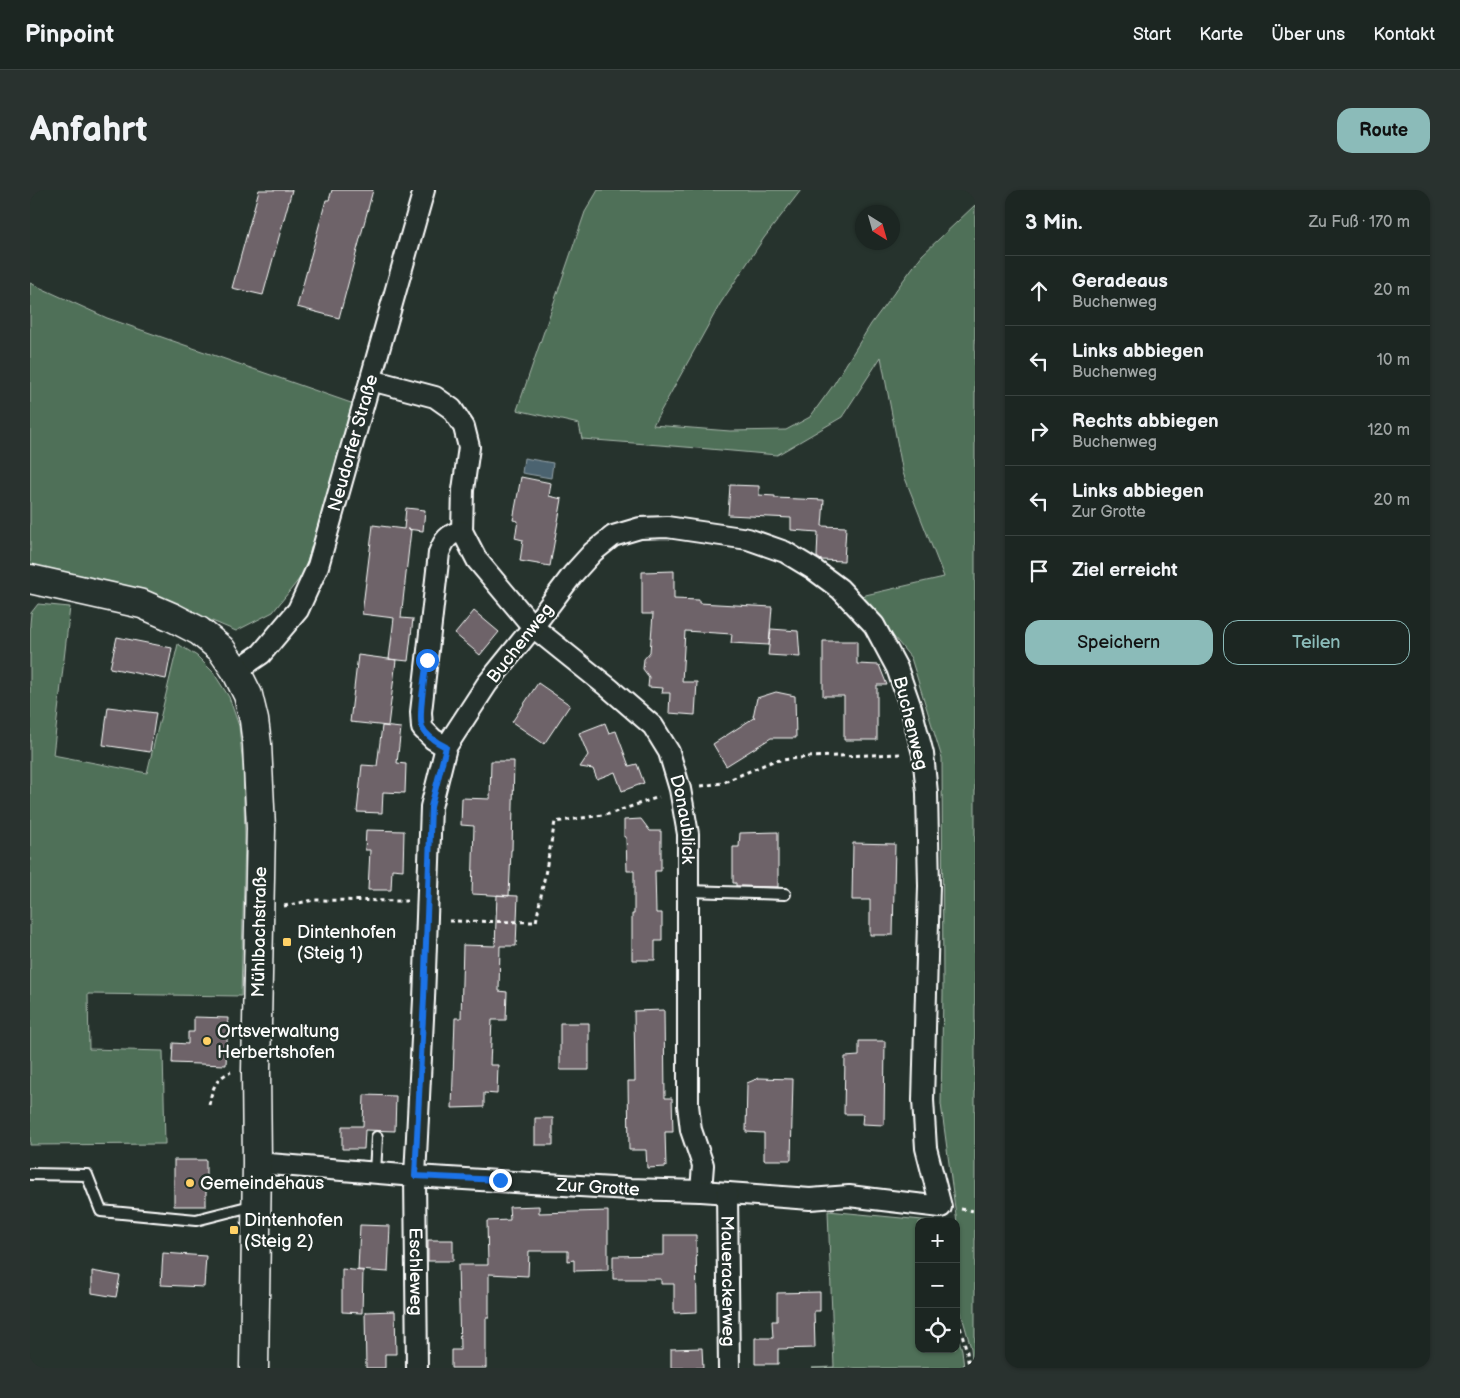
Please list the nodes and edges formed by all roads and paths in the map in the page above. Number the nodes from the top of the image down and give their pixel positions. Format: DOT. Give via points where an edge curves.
graph roads {
  1 [pos="424,190"];
  2 [pos="371,380"];
  3 [pos="462,531"];
  4 [pos="30,579"];
  5 [pos="533,627"];
  6 [pos="236,671"];
  7 [pos="446,747"];
  8 [pos="688,891"];
  9 [pos="785,894"];
  10 [pos="260,911"];
  11 [pos="427,911"];
  12 [pos="536,922"];
  13 [pos="256,1072"];
  14 [pos="209,1106"];
  15 [pos="377,1137"];
  16 [pos="257,1163"];
  17 [pos="375,1172"];
  18 [pos="30,1174"];
  19 [pos="415,1176"];
  20 [pos="701,1191"];
  21 [pos="727,1192"];
  22 [pos="256,1205"];
  23 [pos="941,1207"];
  24 [pos="960,1327"];
  25 [pos="254,1368"];
  26 [pos="417,1368"];
  27 [pos="729,1368"];
  28 [pos="969,1368"];
  1 -- 2 [label="street, Neudorfer Straße"];
  2 -- 3 [label="street" via="435,397 452,409 464,427 469,448"];
  2 -- 6 [label="street, Neudorfer Straße" via="318,566 298,610 261,654"];
  3 -- 5 [label="street, Donaublick" via="477,560"];
  3 -- 7 [label="street" via="443,542 439,553 421,712 422,728"];
  4 -- 6 [label="main road, Mühlbachstraße" via="142,604 172,617 199,631 222,649"];
  5 -- 7 [label="street, Buchenweg" via="487,684"];
  5 -- 8 [label="street, Donaublick" via="653,726 669,752 688,834"];
  5 -- 23 [label="street, Buchenweg" via="573,574 613,536 640,528 667,527 748,538 785,552 840,589 874,625 897,668 923,754 929,886 923,1100 926,1148"];
  6 -- 10 [label="main road, Mühlbachstraße" via="248,695 259,765"];
  7 -- 11 [label="street, Buchenweg" via="431,807"];
  8 -- 9 [label="lane"];
  8 -- 20 [label="street, Donaublick" via="688,1105 691,1130 703,1165"];
  10 -- 11 [label="path" via="314,900"];
  10 -- 13 [label="main road, Mühlbachstraße"];
  11 -- 12 [label="path"];
  11 -- 19 [label="street, Buchenweg"];
  13 -- 14 [label="path" via="236,1070 223,1075 216,1084"];
  13 -- 16 [label="main road, Mühlbachstraße"];
  15 -- 17 [label="lane"];
  16 -- 17 [label="street, Zur Grotte"];
  16 -- 22 [label="main road, Mühlbachstraße"];
  17 -- 19 [label="street, Zur Grotte"];
  18 -- 22 [label="lane" via="87,1175 102,1211 196,1220"];
  19 -- 20 [label="street, Zur Grotte"];
  19 -- 26 [label="street, Eschleweg"];
  20 -- 21 [label="street, Zur Grotte"];
  21 -- 23 [label="street, Zur Grotte" via="810,1199 849,1196"];
  21 -- 27 [label="street, Mauerackerweg"];
  22 -- 25 [label="main road, Mühlbachstraße"];
  24 -- 28 [label="path"];
}
